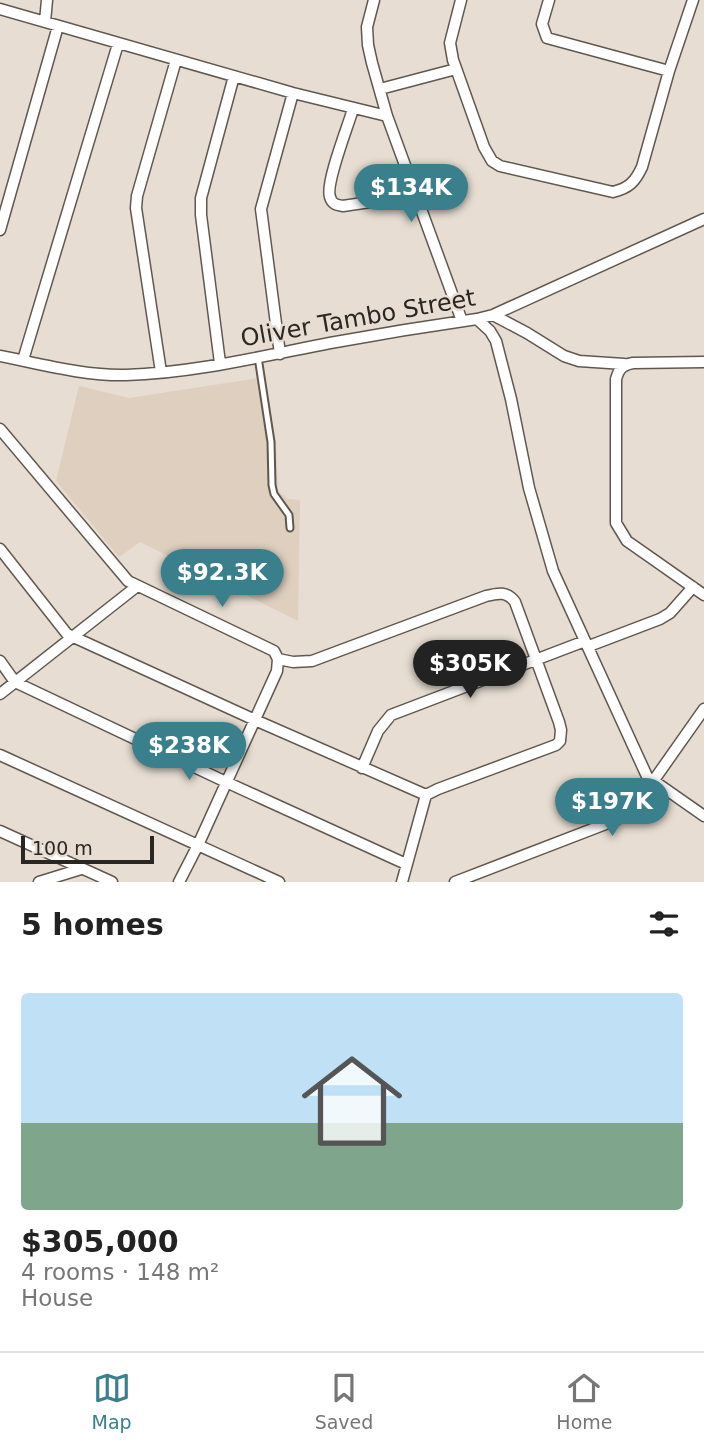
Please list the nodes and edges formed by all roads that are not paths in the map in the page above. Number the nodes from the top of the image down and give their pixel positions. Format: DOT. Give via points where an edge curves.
graph roads {
  1 [pos="47,0"];
  2 [pos="374,0"];
  3 [pos="461,0"];
  4 [pos="549,0"];
  5 [pos="693,0"];
  6 [pos="699,0"];
  7 [pos="704,3"];
  8 [pos="0,9"];
  9 [pos="45,22"];
  10 [pos="58,26"];
  11 [pos="118,44"];
  12 [pos="176,60"];
  13 [pos="456,69"];
  14 [pos="669,71"];
  15 [pos="234,76"];
  16 [pos="380,89"];
  17 [pos="293,93"];
  18 [pos="353,109"];
  19 [pos="387,117"];
  20 [pos="417,195"];
  21 [pos="704,219"];
  22 [pos="0,230"];
  23 [pos="493,315"];
  24 [pos="477,319"];
  25 [pos="462,321"];
  26 [pos="281,354"];
  27 [pos="258,357"];
  28 [pos="1,358"];
  29 [pos="23,360"];
  30 [pos="704,362"];
  31 [pos="219,363"];
  32 [pos="624,365"];
  33 [pos="161,372"];
  34 [pos="0,429"];
  35 [pos="290,528"];
  36 [pos="0,549"];
  37 [pos="136,587"];
  38 [pos="693,587"];
  39 [pos="704,595"];
  40 [pos="74,637"];
  41 [pos="587,644"];
  42 [pos="278,659"];
  43 [pos="534,659"];
  44 [pos="0,661"];
  45 [pos="15,682"];
  46 [pos="0,694"];
  47 [pos="704,709"];
  48 [pos="255,720"];
  49 [pos="0,755"];
  50 [pos="362,768"];
  51 [pos="226,782"];
  52 [pos="652,783"];
  53 [pos="426,795"];
  54 [pos="704,817"];
  55 [pos="0,831"];
  56 [pos="198,845"];
  57 [pos="406,864"];
  58 [pos="81,869"];
  59 [pos="39,882"];
  60 [pos="112,882"];
  61 [pos="179,882"];
  62 [pos="279,882"];
  63 [pos="402,882"];
  64 [pos="455,882"];
  1 -- 9 [label="street"];
  2 -- 16 [label="street" via="367,36"];
  3 -- 13 [label="street" via="450,43"];
  4 -- 14 [label="street" via="542,24 547,38"];
  5 -- 14 [label="street"];
  6 -- 7 [label="street"];
  8 -- 9 [label="street"];
  9 -- 10 [label="street"];
  10 -- 11 [label="street"];
  10 -- 22 [label="street"];
  11 -- 12 [label="street"];
  11 -- 29 [label="street"];
  12 -- 15 [label="street"];
  12 -- 33 [label="street" via="136,208"];
  13 -- 14 [label="street" via="492,161 613,192 636,180"];
  13 -- 16 [label="street"];
  15 -- 17 [label="street"];
  15 -- 31 [label="street" via="201,198"];
  16 -- 19 [label="street"];
  17 -- 18 [label="street"];
  17 -- 26 [label="street" via="261,209"];
  18 -- 19 [label="street"];
  18 -- 20 [label="street" via="331,178 330,200 343,206"];
  19 -- 20 [label="street"];
  20 -- 25 [label="street"];
  21 -- 23 [label="street, Oliver Tambo Street"];
  23 -- 24 [label="street, Oliver Tambo Street"];
  23 -- 32 [label="street" via="564,356"];
  24 -- 25 [label="street, Oliver Tambo Street"];
  24 -- 41 [label="street" via="496,341 543,539"];
  25 -- 26 [label="street, Oliver Tambo Street"];
  26 -- 27 [label="street, Oliver Tambo Street"];
  27 -- 31 [label="street, Oliver Tambo Street"];
  27 -- 35 [label="lane" via="271,442 272,485 289,515"];
  28 -- 29 [label="street, Oliver Tambo Street"];
  29 -- 33 [label="street, Oliver Tambo Street" via="109,374"];
  30 -- 32 [label="street"];
  31 -- 33 [label="street, Oliver Tambo Street"];
  32 -- 38 [label="street" via="616,379 617,523 627,541"];
  34 -- 37 [label="street" via="120,575"];
  36 -- 40 [label="street" via="60,627"];
  37 -- 40 [label="street"];
  37 -- 42 [label="street" via="274,651"];
  38 -- 39 [label="street"];
  38 -- 41 [label="street" via="670,613"];
  40 -- 45 [label="street"];
  40 -- 48 [label="street"];
  41 -- 43 [label="street"];
  41 -- 52 [label="street"];
  42 -- 43 [label="street" via="303,662 322,658 504,593 515,602"];
  42 -- 48 [label="street" via="278,671"];
  43 -- 50 [label="street" via="391,715 378,731"];
  43 -- 53 [label="street" via="561,730 560,741"];
  44 -- 45 [label="street"];
  45 -- 46 [label="street"];
  45 -- 51 [label="street"];
  47 -- 52 [label="street"];
  48 -- 50 [label="street"];
  48 -- 51 [label="street"];
  49 -- 56 [label="street"];
  50 -- 53 [label="street"];
  51 -- 56 [label="street"];
  51 -- 57 [label="street"];
  52 -- 54 [label="street"];
  52 -- 64 [label="street" via="616,820"];
  53 -- 57 [label="street"];
  55 -- 58 [label="street"];
  56 -- 61 [label="street"];
  56 -- 62 [label="street"];
  57 -- 63 [label="street"];
  58 -- 59 [label="street"];
  58 -- 60 [label="street"];
}
